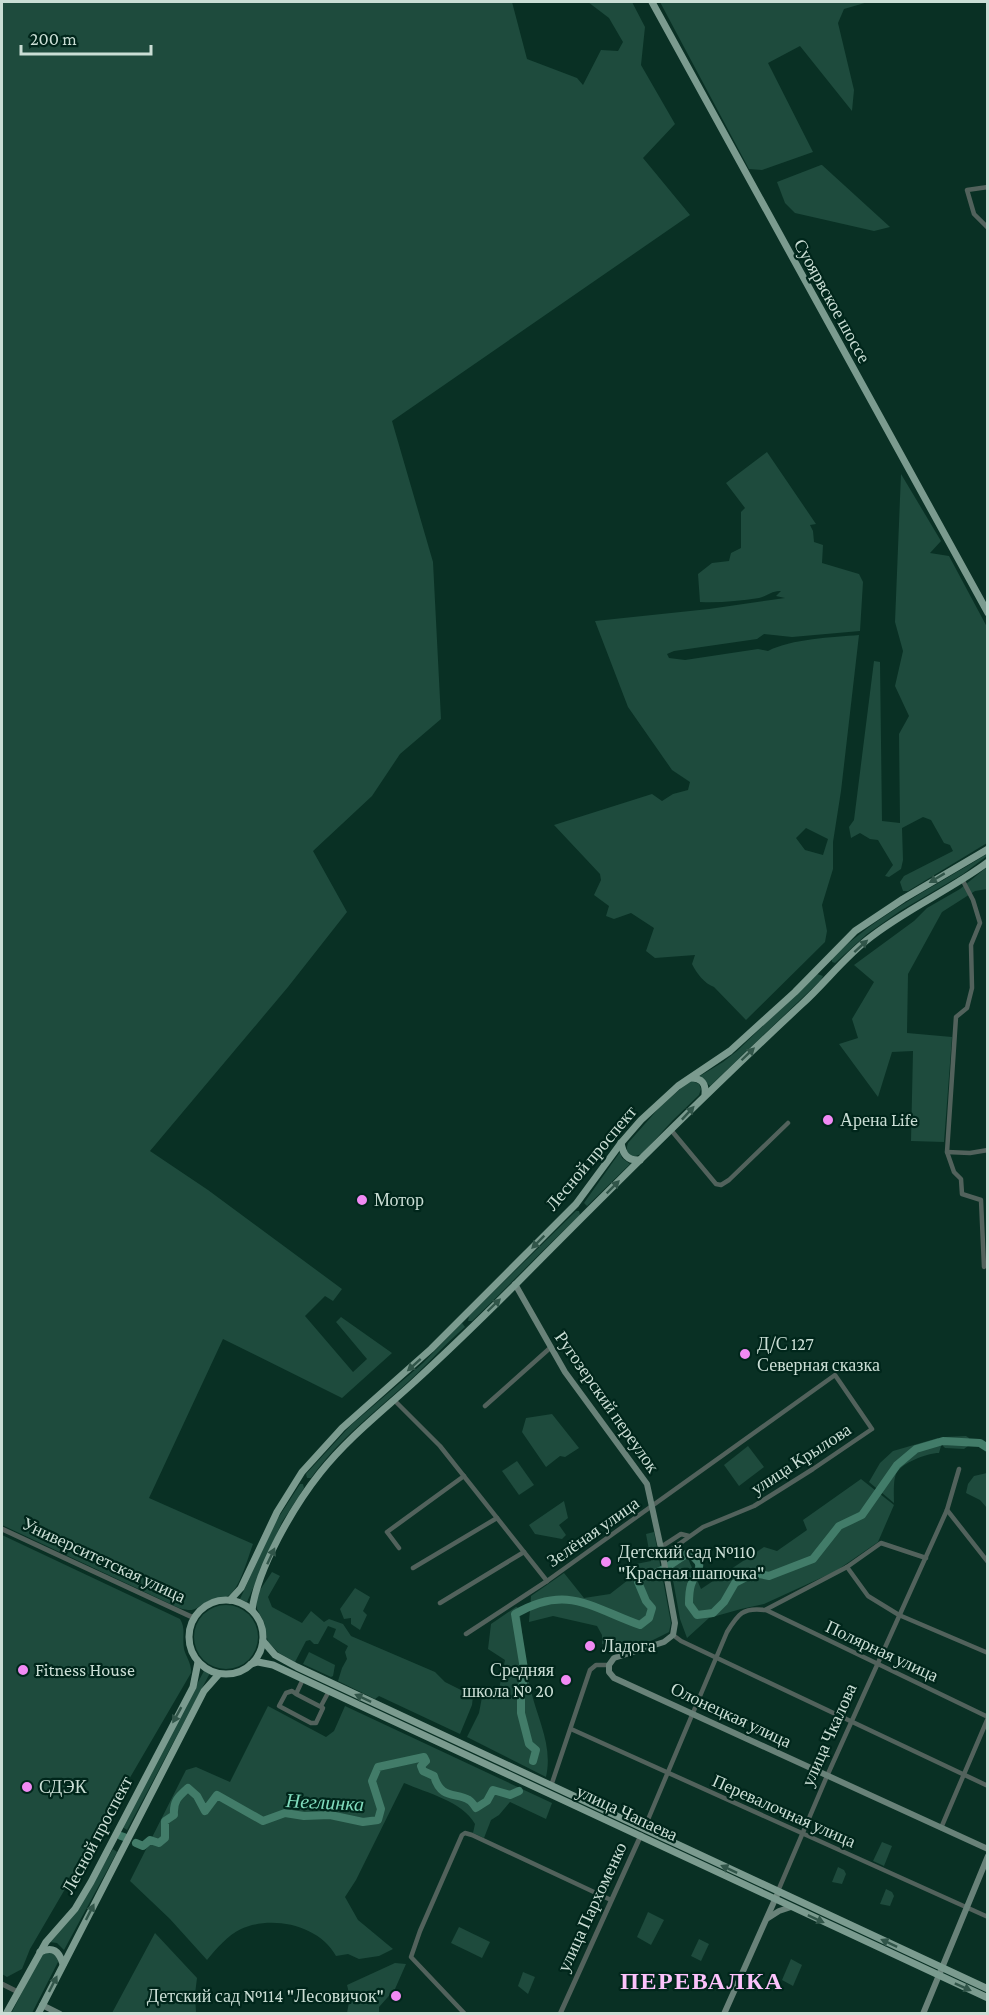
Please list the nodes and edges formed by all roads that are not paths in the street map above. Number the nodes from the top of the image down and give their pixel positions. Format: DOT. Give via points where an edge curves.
graph roads {
  1 [pos="652,2"];
  2 [pos="987,187"];
  3 [pos="987,228"];
  4 [pos="987,613"];
  5 [pos="987,849"];
  6 [pos="987,862"];
  7 [pos="963,881"];
  8 [pos="826,959"];
  9 [pos="816,969"];
  10 [pos="836,969"];
  11 [pos="826,980"];
  12 [pos="691,1078"];
  13 [pos="705,1094"];
  14 [pos="788,1123"];
  15 [pos="671,1130"];
  16 [pos="621,1143"];
  17 [pos="987,1150"];
  18 [pos="947,1152"];
  19 [pos="640,1160"];
  20 [pos="576,1204"];
  21 [pos="586,1214"];
  22 [pos="984,1267"];
  23 [pos="515,1284"];
  24 [pos="463,1317"];
  25 [pos="472,1326"];
  26 [pos="550,1348"];
  27 [pos="820,1385"];
  28 [pos="394,1400"];
  29 [pos="485,1406"];
  30 [pos="959,1469"];
  31 [pos="302,1472"];
  32 [pos="464,1476"];
  33 [pos="296,1481"];
  34 [pos="314,1481"];
  35 [pos="308,1488"];
  36 [pos="653,1506"];
  37 [pos="948,1510"];
  38 [pos="497,1518"];
  39 [pos="2,1529"];
  40 [pos="689,1536"];
  41 [pos="661,1547"];
  42 [pos="399,1548"];
  43 [pos="672,1549"];
  44 [pos="524,1552"];
  45 [pos="926,1558"];
  46 [pos="664,1561"];
  47 [pos="987,1562"];
  48 [pos="847,1567"];
  49 [pos="413,1568"];
  50 [pos="547,1581"];
  51 [pos="230,1600"];
  52 [pos="440,1603"];
  53 [pos="252,1610"];
  54 [pos="765,1610"];
  55 [pos="899,1615"];
  56 [pos="194,1618"];
  57 [pos="466,1634"];
  58 [pos="673,1635"];
  59 [pos="263,1641"];
  60 [pos="987,1653"];
  61 [pos="717,1658"];
  62 [pos="198,1662"];
  63 [pos="251,1664"];
  64 [pos="609,1665"];
  65 [pos="876,1665"];
  66 [pos="219,1674"];
  67 [pos="303,1679"];
  68 [pos="329,1691"];
  69 [pos="296,1694"];
  70 [pos="321,1706"];
  71 [pos="693,1714"];
  72 [pos="987,1718"];
  73 [pos="851,1722"];
  74 [pos="571,1729"];
  75 [pos="669,1774"];
  76 [pos="964,1774"];
  77 [pos="827,1776"];
  78 [pos="551,1786"];
  79 [pos="987,1786"];
  80 [pos="941,1828"];
  81 [pos="643,1832"];
  82 [pos="802,1834"];
  83 [pos="987,1849"];
  84 [pos="987,1856"];
  85 [pos="778,1892"];
  86 [pos="611,1900"];
  87 [pos="775,1900"];
  88 [pos="791,1907"];
  89 [pos="967,1907"];
  90 [pos="987,1917"];
  91 [pos="767,1918"];
  92 [pos="40,1952"];
  93 [pos="63,1964"];
  94 [pos="942,1968"];
  95 [pos="938,1976"];
  96 [pos="2,1984"];
  97 [pos="987,1989"];
  98 [pos="18,1992"];
  99 [pos="987,1998"];
  100 [pos="42,2005"];
  101 [pos="6,2013"];
  102 [pos="38,2013"];
  103 [pos="60,2013"];
  104 [pos="465,2013"];
  105 [pos="560,2013"];
  106 [pos="724,2013"];
  107 [pos="922,2013"];
  1 -- 4 [label="main road, Суоярвское шоссе"];
  2 -- 3 [label="street" via="967,190 974,214"];
  5 -- 8 [label="main road, Лесной проспект, one-way" via="880,913"];
  6 -- 7 [label="main road, Лесной проспект"];
  10 -- 7 [label="main road, Лесной проспект, one-way" via="888,925"];
  7 -- 18 [label="street" via="980,923 971,945 972,988 967,1008 956,1017"];
  8 -- 9 [label="main road, Лесной проспект"];
  8 -- 10 [label="main road"];
  9 -- 11 [label="main road"];
  9 -- 12 [label="main road, Лесной проспект" via="730,1051"];
  10 -- 11 [label="main road, Лесной проспект"];
  13 -- 11 [label="main road, Лесной проспект, one-way"];
  12 -- 13 [label="main road" via="703,1082"];
  12 -- 16 [label="main road, Лесной проспект" via="660,1102"];
  15 -- 13 [label="main road, Лесной проспект, one-way"];
  14 -- 15 [label="street" via="721,1185 716,1184"];
  15 -- 19 [label="main road, Лесной проспект"];
  16 -- 19 [label="main road" via="627,1158"];
  16 -- 20 [label="main road, Лесной проспект"];
  17 -- 18 [label="street"];
  18 -- 22 [label="street" via="961,1179 962,1194 981,1200"];
  21 -- 19 [label="main road, Лесной проспект, one-way"];
  20 -- 21 [label="main road"];
  20 -- 24 [label="main road, Лесной проспект, one-way"];
  21 -- 23 [label="main road, Лесной проспект"];
  25 -- 23 [label="main road, Лесной проспект, one-way"];
  23 -- 26 [label="main road, Ругозерский переулок"];
  24 -- 25 [label="main road" via="464,1323"];
  24 -- 31 [label="main road, Лесной проспект, one-way" via="342,1428"];
  25 -- 28 [label="main road, Лесной проспект"];
  26 -- 29 [label="street"];
  26 -- 36 [label="main road, Ругозерский переулок" via="647,1484"];
  27 -- 36 [label="street, Зелёная улица"];
  27 -- 40 [label="street, улица Крылова" via="835,1375 872,1429 754,1506"];
  28 -- 32 [label="street"];
  28 -- 34 [label="main road, Лесной проспект" via="351,1438"];
  30 -- 37 [label="street, улица Чкалова"];
  31 -- 33 [label="main road, Лесной проспект"];
  31 -- 34 [label="main road" via="306,1479"];
  32 -- 38 [label="street"];
  32 -- 42 [label="street" via="387,1532"];
  33 -- 35 [label="main road" via="304,1482"];
  33 -- 51 [label="main road, Лесной проспект" via="241,1588"];
  34 -- 35 [label="main road, Лесной проспект"];
  53 -- 35 [label="main road, Лесной проспект, one-way" via="254,1594 272,1553"];
  36 -- 41 [label="main road, Ругозерский переулок"];
  36 -- 50 [label="street, Зелёная улица"];
  37 -- 45 [label="street, улица Чкалова"];
  37 -- 47 [label="street"];
  38 -- 44 [label="street"];
  38 -- 49 [label="street"];
  39 -- 56 [label="street, Университетская улица"];
  40 -- 41 [label="street" via="681,1534"];
  40 -- 43 [label="street, улица Крылова"];
  41 -- 43 [label="street"];
  41 -- 46 [label="main road, Ругозерский переулок"];
  43 -- 46 [label="street, улица Крылова"];
  44 -- 50 [label="street"];
  44 -- 52 [label="street"];
  45 -- 48 [label="street" via="880,1543"];
  45 -- 55 [label="street, улица Чкалова"];
  46 -- 58 [label="main road, Ругозерский переулок" via="675,1623"];
  48 -- 54 [label="street"];
  48 -- 55 [label="street" via="868,1596"];
  50 -- 57 [label="street, Зелёная улица"];
  51 -- 53 [label="main road"];
  51 -- 56 [label="main road" via="209,1604"];
  53 -- 59 [label="main road"];
  54 -- 61 [label="street, улица Пархоменко" via="752,1608 737,1615"];
  54 -- 65 [label="street, Полярная улица"];
  55 -- 60 [label="street"];
  55 -- 65 [label="street, улица Чкалова"];
  56 -- 62 [label="main road" via="189,1645"];
  58 -- 61 [label="street"];
  58 -- 64 [label="main road" via="664,1642 614,1658"];
  59 -- 63 [label="main road"];
  78 -- 59 [label="main road, улица Чапаева, one-way" via="297,1667 275,1655"];
  61 -- 71 [label="street, улица Пархоменко"];
  61 -- 73 [label="street"];
  62 -- 66 [label="main road"];
  62 -- 92 [label="main road, Лесной проспект, one-way" via="193,1687 80,1901"];
  63 -- 66 [label="main road" via="237,1673"];
  63 -- 67 [label="main road, улица Чапаева" via="273,1665"];
  64 -- 71 [label="main road, Олонецкая улица" via="615,1678"];
  64 -- 74 [label="street" via="596,1665 590,1670"];
  65 -- 72 [label="street, Полярная улица"];
  65 -- 73 [label="street, улица Чкалова"];
  93 -- 66 [label="main road, Лесной проспект, one-way" via="204,1691"];
  67 -- 68 [label="main road, улица Чапаева"];
  67 -- 69 [label="street"];
  68 -- 70 [label="street"];
  68 -- 81 [label="main road, улица Чапаева"];
  69 -- 70 [label="street"];
  69 -- 70 [label="street" via="286,1693 279,1706 316,1723"];
  71 -- 75 [label="street, улица Пархоменко"];
  71 -- 77 [label="main road, Олонецкая улица"];
  72 -- 76 [label="street"];
  73 -- 76 [label="street"];
  73 -- 77 [label="street, улица Чкалова"];
  74 -- 75 [label="street, Перевалочная улица"];
  74 -- 78 [label="street"];
  75 -- 81 [label="street, улица Пархоменко"];
  75 -- 82 [label="street, Перевалочная улица"];
  76 -- 79 [label="street"];
  76 -- 80 [label="street"];
  77 -- 80 [label="main road, Олонецкая улица"];
  77 -- 82 [label="street, улица Чкалова"];
  78 -- 81 [label="main road, улица Чапаева"];
  80 -- 83 [label="main road, Олонецкая улица"];
  85 -- 81 [label="main road, улица Чапаева, one-way"];
  81 -- 86 [label="street, улица Пархоменко"];
  81 -- 87 [label="main road, улица Чапаева"];
  82 -- 85 [label="street, улица Чкалова"];
  82 -- 89 [label="street, Перевалочная улица"];
  84 -- 89 [label="main road"];
  85 -- 87 [label="main road, улица Чкалова"];
  94 -- 85 [label="main road, улица Чапаева, one-way"];
  86 -- 104 [label="street" via="469,1833 462,1835 411,1957"];
  86 -- 105 [label="street, улица Пархоменко"];
  87 -- 88 [label="main road, улица Чапаева"];
  87 -- 91 [label="main road, улица Чкалова"];
  88 -- 91 [label="main road"];
  88 -- 95 [label="main road, улица Чапаева, one-way"];
  89 -- 90 [label="street, Перевалочная улица"];
  89 -- 94 [label="main road"];
  91 -- 106 [label="main road, улица Чкалова"];
  92 -- 93 [label="main road" via="55,1950"];
  92 -- 98 [label="main road, Лесной проспект"];
  100 -- 93 [label="main road, Лесной проспект, one-way"];
  94 -- 95 [label="main road"];
  94 -- 97 [label="main road, улица Чапаева"];
  95 -- 99 [label="main road, улица Чапаева, one-way"];
  95 -- 107 [label="main road"];
  96 -- 98 [label="street"];
  98 -- 101 [label="main road, Лесной проспект"];
  100 -- 102 [label="main road, Лесной проспект"];
  100 -- 103 [label="main road"];
}
